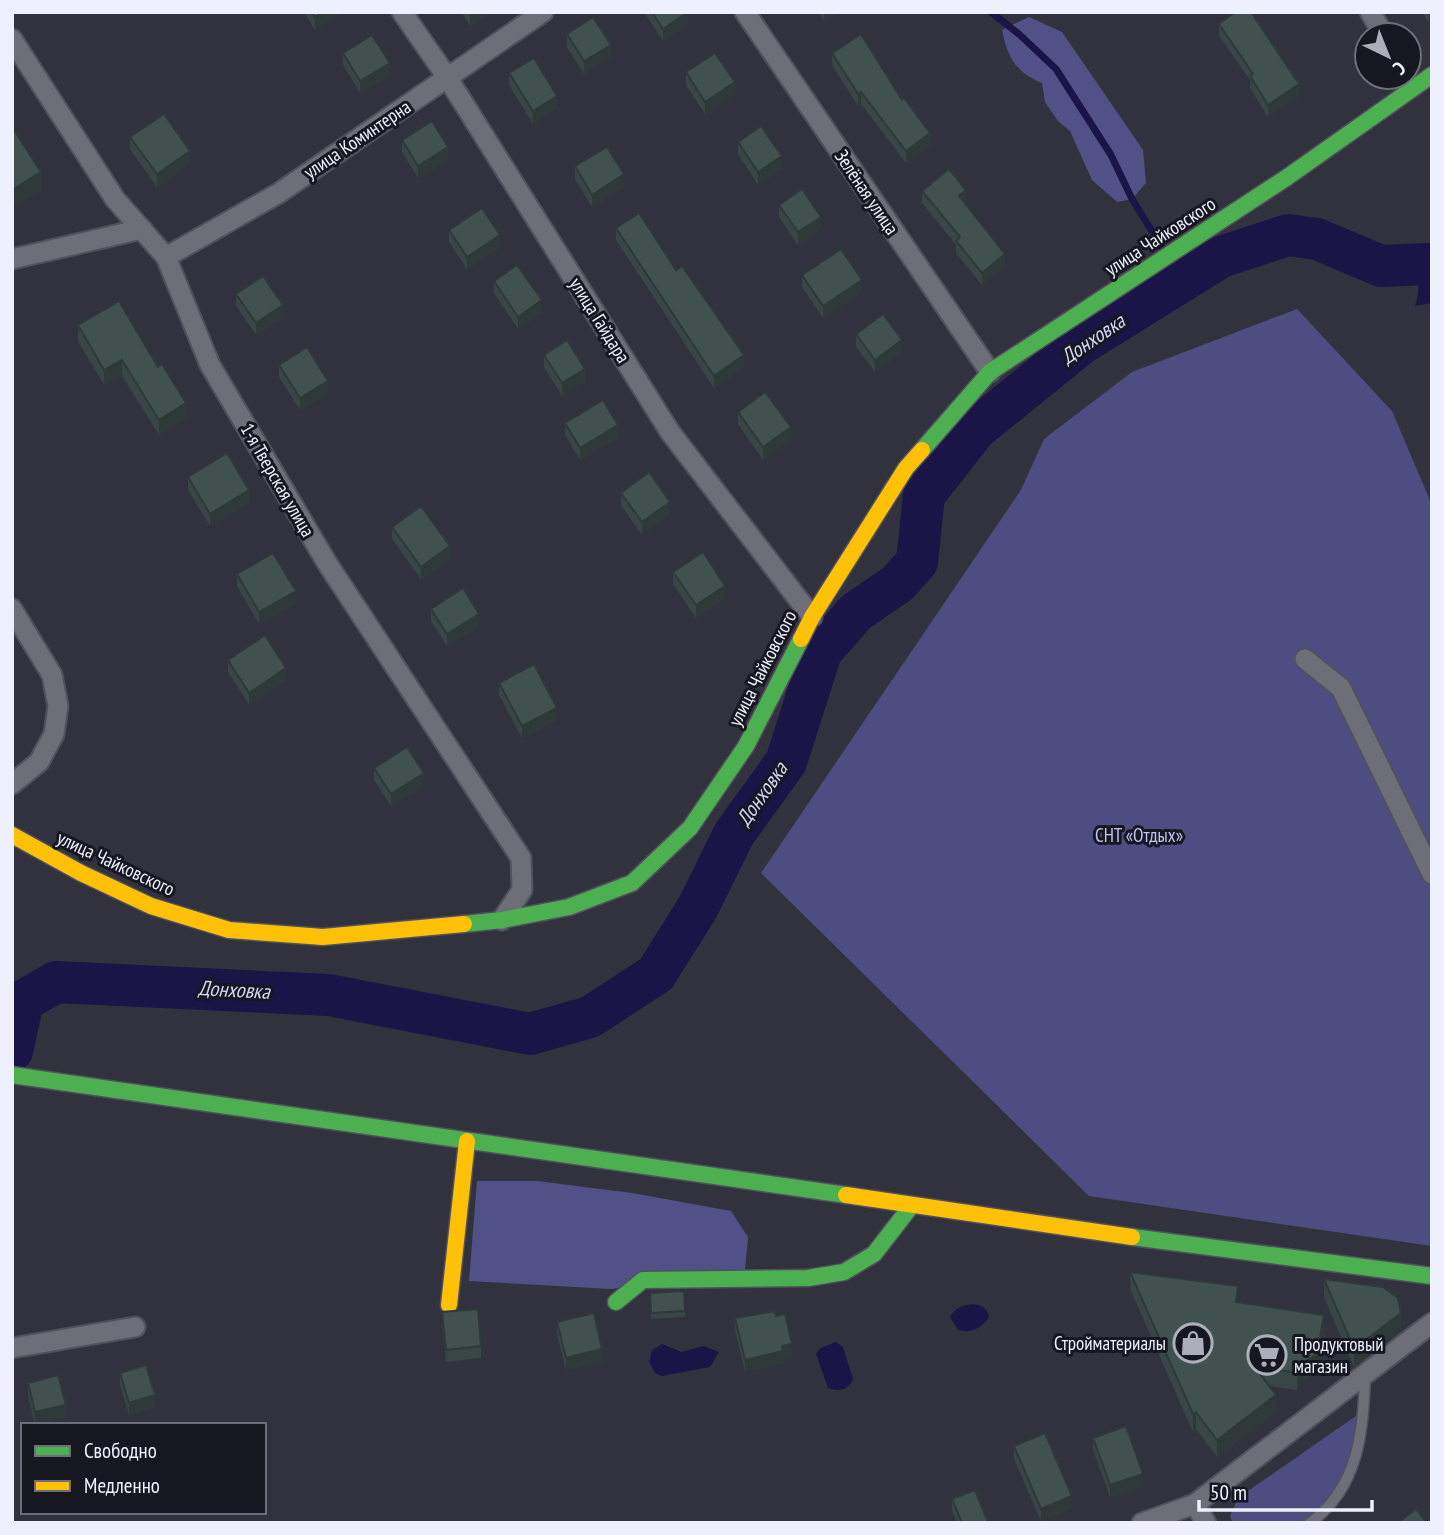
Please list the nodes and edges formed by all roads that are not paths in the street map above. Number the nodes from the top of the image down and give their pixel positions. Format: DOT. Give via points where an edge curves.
graph roads {
  1 [pos="402,12"];
  2 [pos="543,12"];
  3 [pos="745,12"];
  4 [pos="12,39"];
  5 [pos="447,77"];
  6 [pos="1403,91"];
  7 [pos="142,229"];
  8 [pos="166,257"];
  9 [pos="12,259"];
  10 [pos="990,372"];
  11 [pos="12,609"];
  12 [pos="812,617"];
  13 [pos="1305,659"];
  14 [pos="12,784"];
  15 [pos="12,835"];
  16 [pos="1432,874"];
  17 [pos="502,920"];
  18 [pos="12,1075"];
  19 [pos="467,1141"];
  20 [pos="912,1205"];
  21 [pos="1432,1276"];
  22 [pos="616,1301"];
  23 [pos="449,1305"];
  24 [pos="1432,1323"];
  25 [pos="135,1327"];
  26 [pos="12,1348"];
  27 [pos="1365,1375"];
  28 [pos="1195,1504"];
  29 [pos="1142,1523"];
  30 [pos="1206,1523"];
  31 [pos="1310,1523"];
  1 -- 5 [label="street, улица Гайдара"];
  2 -- 5 [label="street, улица Коминтерна"];
  3 -- 10 [label="street, Зелёная улица"];
  4 -- 7 [label="street, 1-я Тверская улица" via="115,199"];
  5 -- 8 [label="street, улица Коминтерна" via="279,193"];
  5 -- 12 [label="street, улица Гайдара" via="670,432"];
  6 -- 10 [label="street, улица Чайковского" via="1286,178"];
  7 -- 8 [label="street, 1-я Тверская улица"];
  7 -- 9 [label="street"];
  8 -- 17 [label="street, 1-я Тверская улица" via="210,365 327,563 521,858 522,890"];
  10 -- 12 [label="street, улица Чайковского" via="906,468"];
  11 -- 14 [label="street" via="52,675 58,706 54,734 39,762"];
  12 -- 17 [label="street, улица Чайковского" via="746,746 690,828 632,883 569,907"];
  13 -- 16 [label="street" via="1341,688"];
  15 -- 17 [label="street, улица Чайковского" via="150,906 229,930 323,937"];
  18 -- 19 [label="street"];
  19 -- 20 [label="street"];
  19 -- 23 [label="street"];
  20 -- 21 [label="street"];
  20 -- 22 [label="street" via="874,1254 844,1272 808,1278 643,1280"];
  24 -- 27 [label="street"];
  25 -- 26 [label="street"];
  27 -- 28 [label="street"];
  27 -- 31 [label="lane" via="1363,1418 1351,1472 1340,1493"];
  28 -- 29 [label="street"];
  28 -- 30 [label="street"];
}
